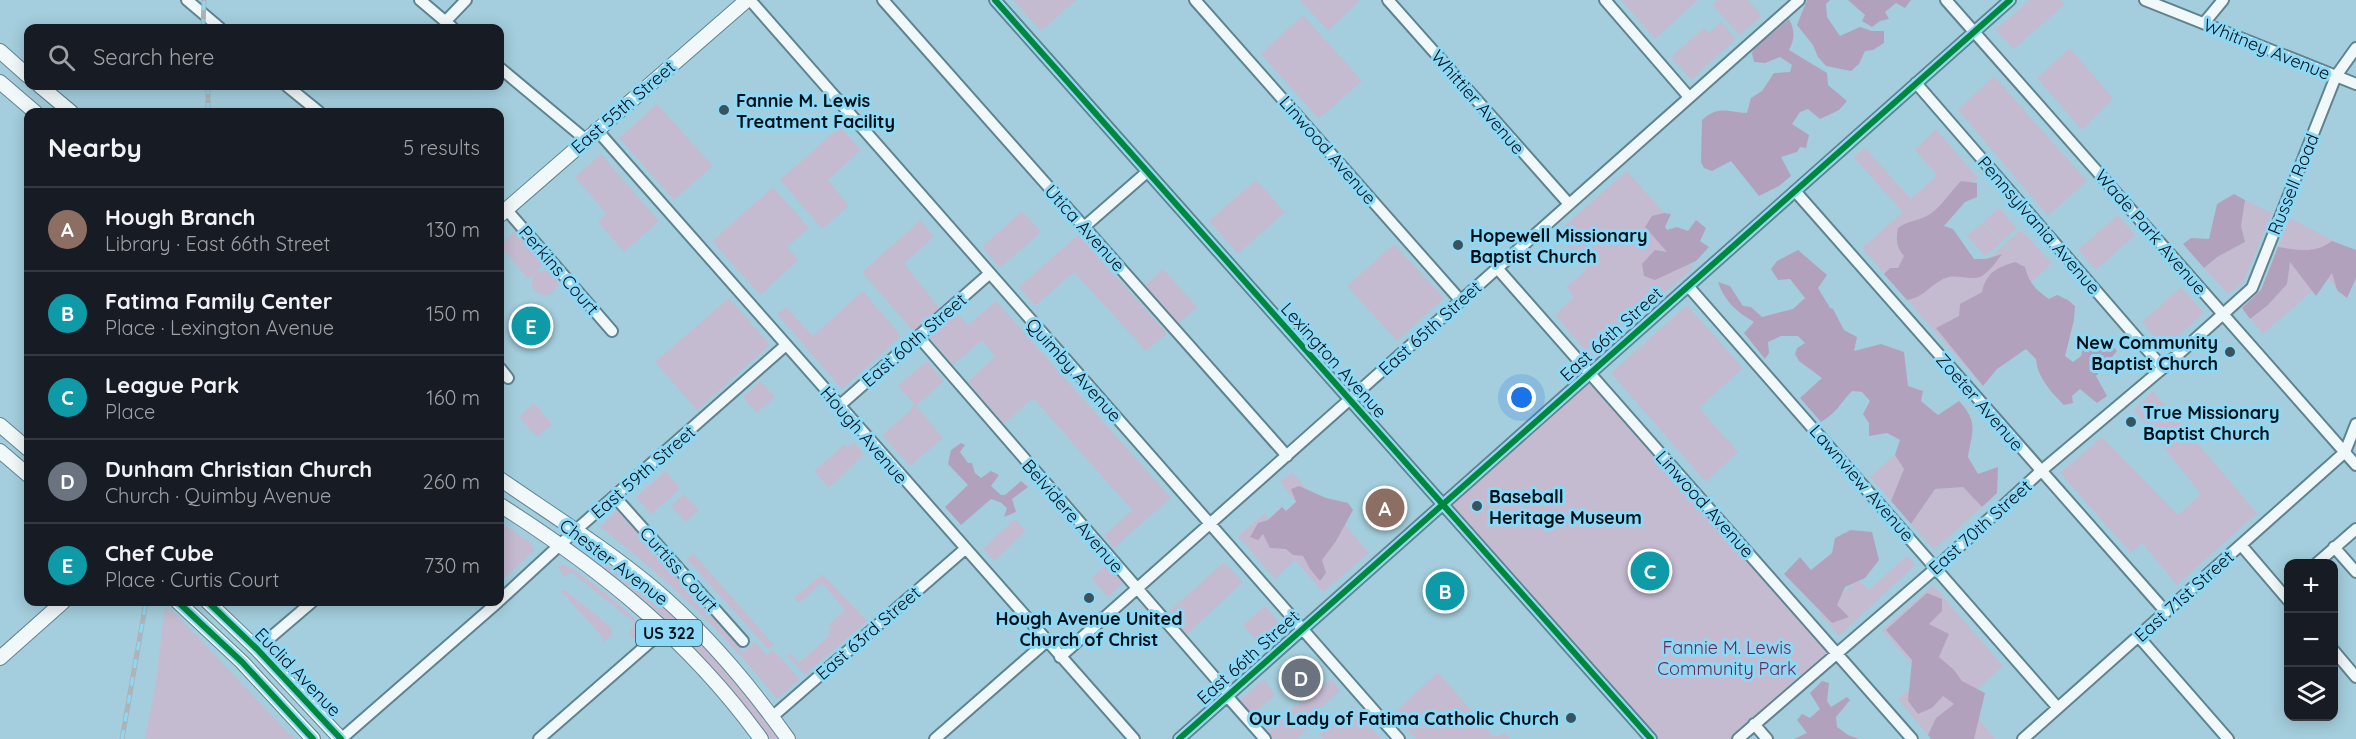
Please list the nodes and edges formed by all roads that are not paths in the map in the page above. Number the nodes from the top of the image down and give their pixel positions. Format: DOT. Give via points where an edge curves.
graph roads {
  1 [pos="187,0"];
  2 [pos="420,0"];
  3 [pos="466,0"];
  4 [pos="748,0"];
  5 [pos="883,0"];
  6 [pos="995,0"];
  7 [pos="1195,0"];
  8 [pos="1388,0"];
  9 [pos="1605,0"];
  10 [pos="1799,0"];
  11 [pos="1946,0"];
  12 [pos="2010,0"];
  13 [pos="2145,0"];
  14 [pos="2223,0"];
  15 [pos="2204,23"];
  16 [pos="215,24"];
  17 [pos="448,24"];
  18 [pos="450,24"];
  19 [pos="1974,32"];
  20 [pos="2356,48"];
  21 [pos="0,51"];
  22 [pos="504,71"];
  23 [pos="24,72"];
  24 [pos="2336,76"];
  25 [pos="0,82"];
  26 [pos="1916,83"];
  27 [pos="2356,84"];
  28 [pos="45,90"];
  29 [pos="292,90"];
  30 [pos="1689,97"];
  31 [pos="30,108"];
  32 [pos="66,108"];
  33 [pos="314,108"];
  34 [pos="597,129"];
  35 [pos="585,140"];
  36 [pos="1147,172"];
  37 [pos="1795,191"];
  38 [pos="1569,204"];
  39 [pos="504,211"];
  40 [pos="504,213"];
  41 [pos="1084,227"];
  42 [pos="1497,268"];
  43 [pos="989,274"];
  44 [pos="1688,286"];
  45 [pos="1461,301"];
  46 [pos="2223,314"];
  47 [pos="612,331"];
  48 [pos="918,336"];
  49 [pos="786,345"];
  50 [pos="2163,368"];
  51 [pos="504,373"];
  52 [pos="1590,373"];
  53 [pos="508,378"];
  54 [pos="1349,400"];
  55 [pos="839,406"];
  56 [pos="2356,424"];
  57 [pos="0,425"];
  58 [pos="24,446"];
  59 [pos="0,451"];
  60 [pos="2345,452"];
  61 [pos="1287,456"];
  62 [pos="2356,465"];
  63 [pos="2041,471"];
  64 [pos="24,472"];
  65 [pos="504,482"];
  66 [pos="615,497"];
  67 [pos="1443,505"];
  68 [pos="504,507"];
  69 [pos="1211,524"];
  70 [pos="2356,529"];
  71 [pos="576,530"];
  72 [pos="560,544"];
  73 [pos="2241,545"];
  74 [pos="2334,547"];
  75 [pos="965,549"];
  76 [pos="2321,559"];
  77 [pos="1936,568"];
  78 [pos="2356,572"];
  79 [pos="1137,589"];
  80 [pos="2284,591"];
  81 [pos="504,596"];
  82 [pos="58,606"];
  83 [pos="182,606"];
  84 [pos="212,606"];
  85 [pos="307,606"];
  86 [pos="493,606"];
  87 [pos="2166,612"];
  88 [pos="664,629"];
  89 [pos="1303,629"];
  90 [pos="2138,636"];
  91 [pos="743,641"];
  92 [pos="1047,641"];
  93 [pos="257,649"];
  94 [pos="1837,653"];
  95 [pos="2338,656"];
  96 [pos="1060,657"];
  97 [pos="0,658"];
  98 [pos="2356,677"];
  99 [pos="1228,695"];
  100 [pos="2058,708"];
  101 [pos="772,717"];
  102 [pos="1754,724"];
  103 [pos="2037,735"];
  104 [pos="755,737"];
  105 [pos="313,739"];
  106 [pos="341,739"];
  107 [pos="539,739"];
  108 [pos="788,739"];
  109 [pos="935,739"];
  110 [pos="1134,739"];
  111 [pos="1179,739"];
  112 [pos="1265,739"];
  113 [pos="1399,739"];
  114 [pos="1651,739"];
  115 [pos="1738,739"];
  116 [pos="1767,739"];
  117 [pos="1912,739"];
  118 [pos="2023,739"];
  119 [pos="2228,739"];
  1 -- 16 [label="street"];
  2 -- 17 [label="street"];
  3 -- 18 [label="street"];
  4 -- 34 [label="main road, East 55th Street"];
  4 -- 43 [label="street, Quimby Avenue"];
  5 -- 41 [label="street, Utica Avenue"];
  6 -- 36 [label="street, Lexington Avenue"];
  7 -- 45 [label="street, Linwood Avenue"];
  8 -- 38 [label="street, Whittier Avenue"];
  9 -- 30 [label="street"];
  10 -- 30 [label="street, East 65th Street"];
  11 -- 19 [label="street, Wade Park Avenue"];
  12 -- 19 [label="street, East 66th Street"];
  13 -- 15 [label="street, Whitney Avenue"];
  14 -- 15 [label="street"];
  15 -- 24 [label="street, Whitney Avenue"];
  19 -- 26 [label="street, East 66th Street"];
  19 -- 46 [label="street, Wade Park Avenue"];
  20 -- 24 [label="street, Russell Road"];
  21 -- 23 [label="main road"];
  22 -- 35 [label="street"];
  24 -- 27 [label="street, Whitney Avenue"];
  24 -- 46 [label="street, Russell Road" via="2252,288"];
  25 -- 31 [label="main road"];
  26 -- 37 [label="street, East 66th Street"];
  26 -- 50 [label="street, Pennsylvania Avenue"];
  28 -- 32 [label="main road"];
  29 -- 33 [label="street"];
  30 -- 38 [label="street, East 65th Street"];
  34 -- 35 [label="main road, East 55th Street"];
  34 -- 49 [label="street, Hough Avenue"];
  35 -- 39 [label="main road, East 55th Street"];
  36 -- 41 [label="street"];
  36 -- 54 [label="street, Lexington Avenue"];
  37 -- 44 [label="street, East 66th Street"];
  37 -- 63 [label="street, Zoeter Avenue"];
  38 -- 42 [label="street, East 65th Street"];
  40 -- 47 [label="street, Perkins Court"];
  41 -- 61 [label="street, Utica Avenue"];
  42 -- 45 [label="street, East 65th Street"];
  42 -- 52 [label="street, Linwood Avenue"];
  43 -- 48 [label="street, East 60th Street"];
  43 -- 69 [label="street, Quimby Avenue"];
  44 -- 52 [label="street, East 66th Street"];
  44 -- 77 [label="street, Lawnview Avenue"];
  45 -- 54 [label="street, East 65th Street"];
  46 -- 50 [label="street, East 70th Street"];
  46 -- 60 [label="street, Wade Park Avenue"];
  48 -- 55 [label="street, East 60th Street"];
  48 -- 79 [label="street, Belvidere Avenue"];
  49 -- 55 [label="street, Hough Avenue"];
  49 -- 66 [label="street, East 59th Street"];
  50 -- 63 [label="street, East 70th Street"];
  51 -- 53 [label="street"];
  52 -- 67 [label="street, East 66th Street"];
  52 -- 94 [label="street, Linwood Avenue"];
  54 -- 61 [label="street, East 65th Street"];
  54 -- 67 [label="street, Lexington Avenue"];
  55 -- 75 [label="street, Hough Avenue"];
  56 -- 60 [label="street"];
  57 -- 58 [label="main road"];
  59 -- 64 [label="main road"];
  60 -- 62 [label="street, Wade Park Avenue"];
  60 -- 73 [label="street, East 71st Street"];
  61 -- 69 [label="street, East 65th Street"];
  63 -- 77 [label="street, East 70th Street"];
  63 -- 87 [label="street, Zoeter Avenue"];
  65 -- 71 [label="main road, Chester Avenue / US 322"];
  66 -- 71 [label="street, East 59th Street"];
  66 -- 91 [label="street, Curtiss Court"];
  67 -- 89 [label="street, East 66th Street"];
  67 -- 114 [label="street, Lexington Avenue"];
  68 -- 72 [label="main road, Chester Avenue / US 322"];
  69 -- 79 [label="street, East 65th Street"];
  69 -- 89 [label="street, Quimby Avenue"];
  70 -- 74 [label="street"];
  71 -- 72 [label="street, East 59th Street"];
  71 -- 101 [label="main road, Chester Avenue / US 322" via="684,616"];
  72 -- 81 [label="street, East 59th Street"];
  72 -- 88 [label="main road, Chester Avenue / US 322"];
  73 -- 80 [label="street"];
  73 -- 87 [label="street, East 71st Street"];
  74 -- 76 [label="street"];
  74 -- 78 [label="street"];
  75 -- 92 [label="street, Hough Avenue"];
  75 -- 101 [label="street, East 63rd Street"];
  77 -- 94 [label="street, East 70th Street"];
  77 -- 100 [label="street, Lawnview Avenue"];
  79 -- 96 [label="street, East 65th Street"];
  79 -- 99 [label="street, Belvidere Avenue"];
  82 -- 97 [label="main road"];
  83 -- 105 [label="main road, Euclid Avenue" via="242,662"];
  84 -- 93 [label="main road, Euclid Avenue"];
  85 -- 93 [label="street"];
  86 -- 106 [label="street, East 59th Street"];
  87 -- 90 [label="street, East 71st Street"];
  88 -- 104 [label="main road, Chester Avenue / US 322" via="707,672"];
  88 -- 107 [label="street"];
  89 -- 99 [label="street, East 66th Street"];
  89 -- 113 [label="street, Quimby Avenue"];
  90 -- 100 [label="street, East 71st Street"];
  90 -- 119 [label="street"];
  92 -- 96 [label="street, Hough Avenue"];
  92 -- 109 [label="street"];
  93 -- 106 [label="main road, Euclid Avenue"];
  94 -- 102 [label="street, East 70th Street"];
  94 -- 117 [label="street, Linwood Avenue"];
  95 -- 98 [label="street"];
  96 -- 110 [label="street, Hough Avenue"];
  99 -- 111 [label="street, East 66th Street"];
  99 -- 112 [label="street, Belvidere Avenue"];
  100 -- 103 [label="street, East 71st Street"];
  101 -- 108 [label="main road, Chester Avenue / US 322"];
  102 -- 115 [label="street, East 70th Street"];
  102 -- 116 [label="street"];
  103 -- 118 [label="street, East 71st Street"];
}
